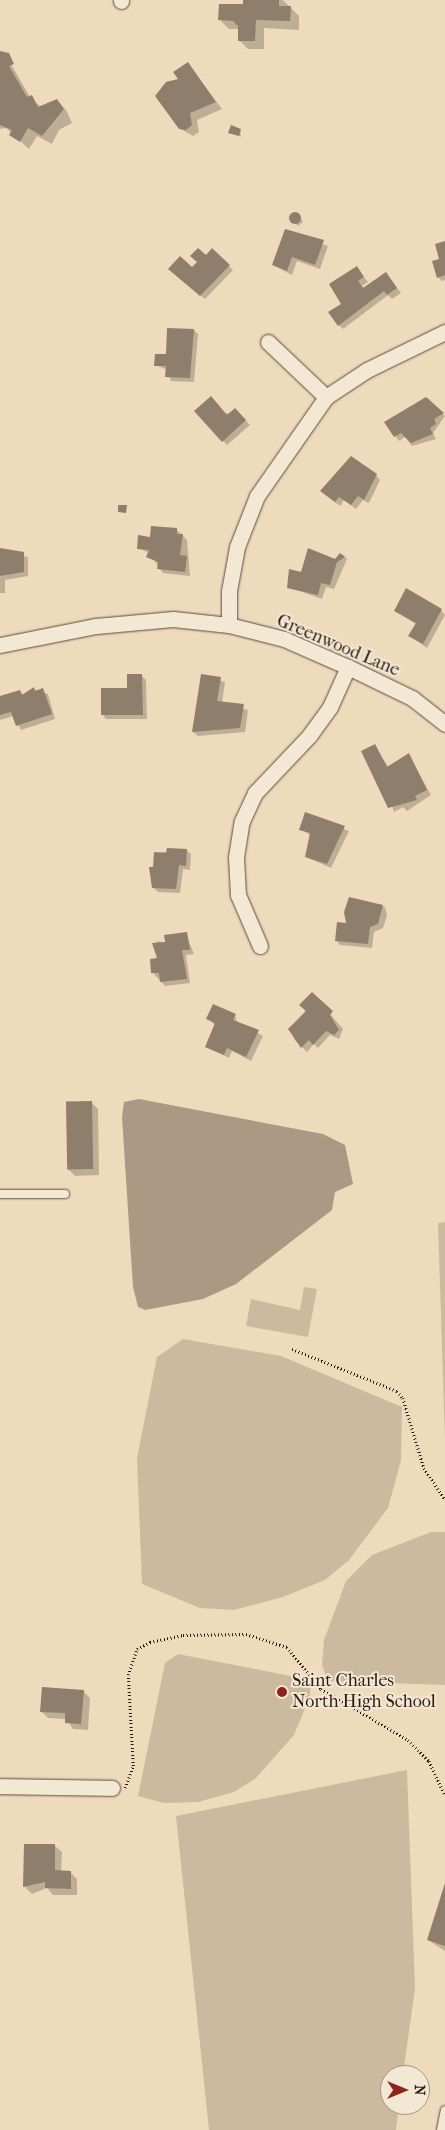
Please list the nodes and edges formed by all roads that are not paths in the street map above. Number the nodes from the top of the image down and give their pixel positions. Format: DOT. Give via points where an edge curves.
graph roads {
  1 [pos="445,332"];
  2 [pos="268,342"];
  3 [pos="326,397"];
  4 [pos="229,625"];
  5 [pos="0,645"];
  6 [pos="348,667"];
  7 [pos="445,724"];
  8 [pos="260,946"];
  9 [pos="0,1194"];
  10 [pos="65,1194"];
  11 [pos="0,1786"];
  12 [pos="112,1788"];
  13 [pos="445,2110"];
  14 [pos="441,2130"];
  1 -- 3 [label="street" via="367,370"];
  2 -- 3 [label="street"];
  3 -- 4 [label="street" via="257,496 238,548 229,590"];
  4 -- 5 [label="street, Greenwood Lane" via="173,619 96,626"];
  4 -- 6 [label="street, Greenwood Lane" via="284,639"];
  6 -- 7 [label="street, Greenwood Lane" via="412,698"];
  6 -- 8 [label="street" via="330,707 309,736 255,793 242,821 236,857 238,895"];
  9 -- 10 [label="lane"];
  11 -- 12 [label="street"];
  13 -- 14 [label="lane"];
}
